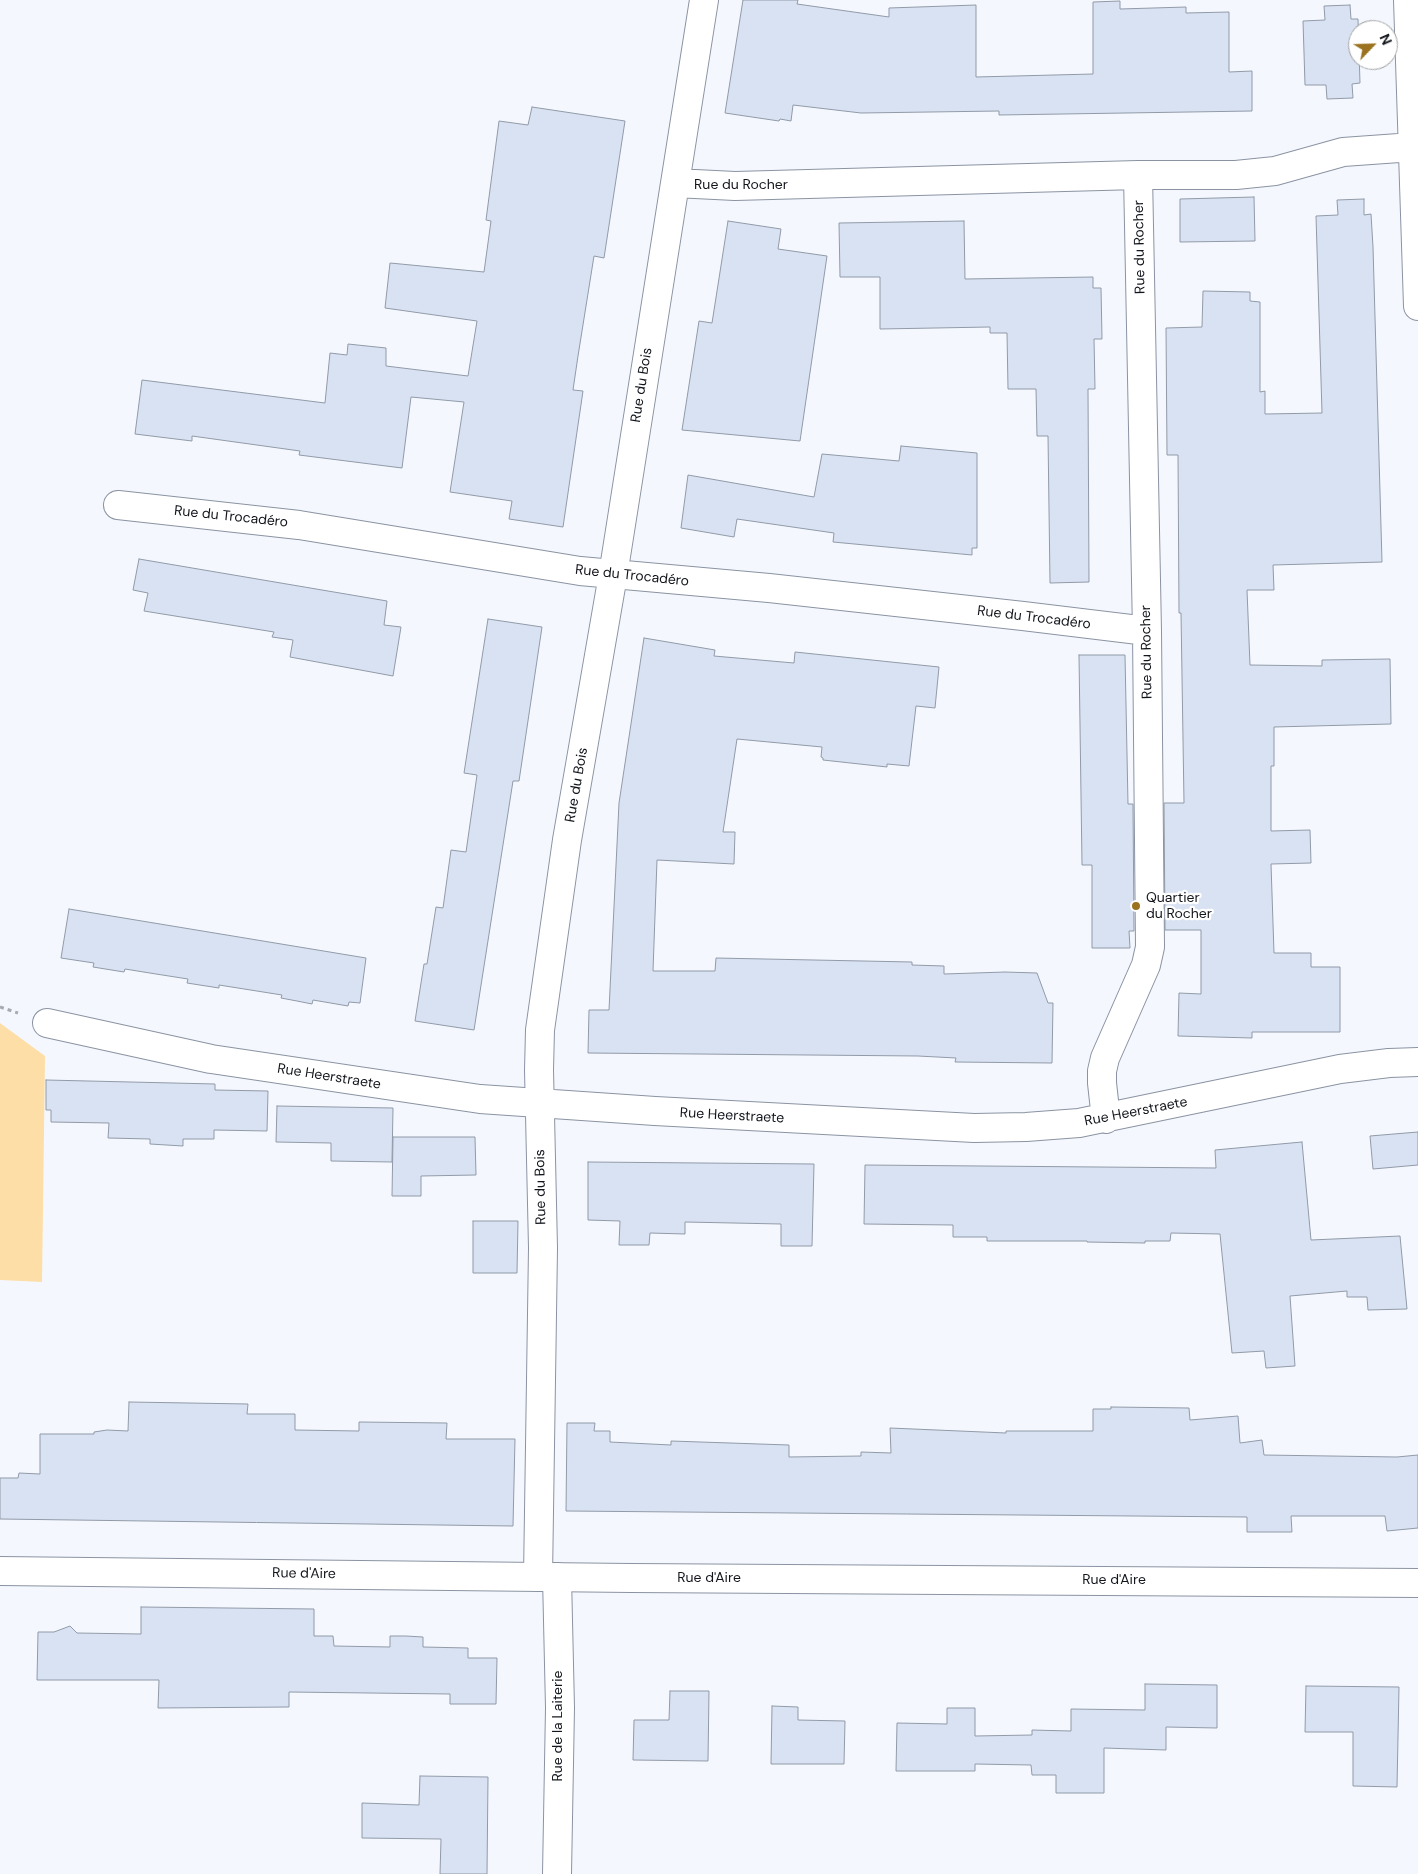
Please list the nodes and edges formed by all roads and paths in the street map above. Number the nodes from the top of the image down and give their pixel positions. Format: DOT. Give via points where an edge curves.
graph roads {
  1 [pos="704,0"];
  2 [pos="1408,0"];
  3 [pos="1414,147"];
  4 [pos="1138,175"];
  5 [pos="675,184"];
  6 [pos="1418,306"];
  7 [pos="118,505"];
  8 [pos="613,575"];
  9 [pos="1147,631"];
  10 [pos="48,1022"];
  11 [pos="1418,1062"];
  12 [pos="540,1104"];
  13 [pos="1106,1119"];
  14 [pos="0,1570"];
  15 [pos="548,1577"];
  16 [pos="1418,1583"];
  17 [pos="557,1874"];
  1 -- 5 [label="street, Rue du Bois"];
  2 -- 3 [label="street"];
  3 -- 4 [label="street, Rue du Rocher" via="1343,152 1257,173"];
  3 -- 6 [label="street"];
  4 -- 5 [label="street, Rue du Rocher" via="735,186"];
  4 -- 9 [label="street, Rue du Rocher"];
  5 -- 8 [label="street, Rue du Bois"];
  7 -- 8 [label="street, Rue du Trocadéro" via="299,525"];
  8 -- 9 [label="street, Rue du Trocadéro" via="777,589"];
  8 -- 12 [label="street, Rue du Bois" via="567,840 542,1010"];
  9 -- 13 [label="street, Rue du Rocher" via="1150,948 1146,965 1105,1058 1102,1084"];
  10 -- 12 [label="street, Rue Heerstraete" via="165,1050 239,1063 452,1096"];
  11 -- 13 [label="street, Rue Heerstraete" via="1321,1073"];
  12 -- 13 [label="street, Rue Heerstraete" via="974,1128 1055,1126"];
  12 -- 15 [label="street, Rue du Bois"];
  14 -- 15 [label="street, Rue d'Aire"];
  15 -- 16 [label="street, Rue d'Aire"];
  15 -- 17 [label="street, Rue de la Laiterie" via="560,1708"];
}
